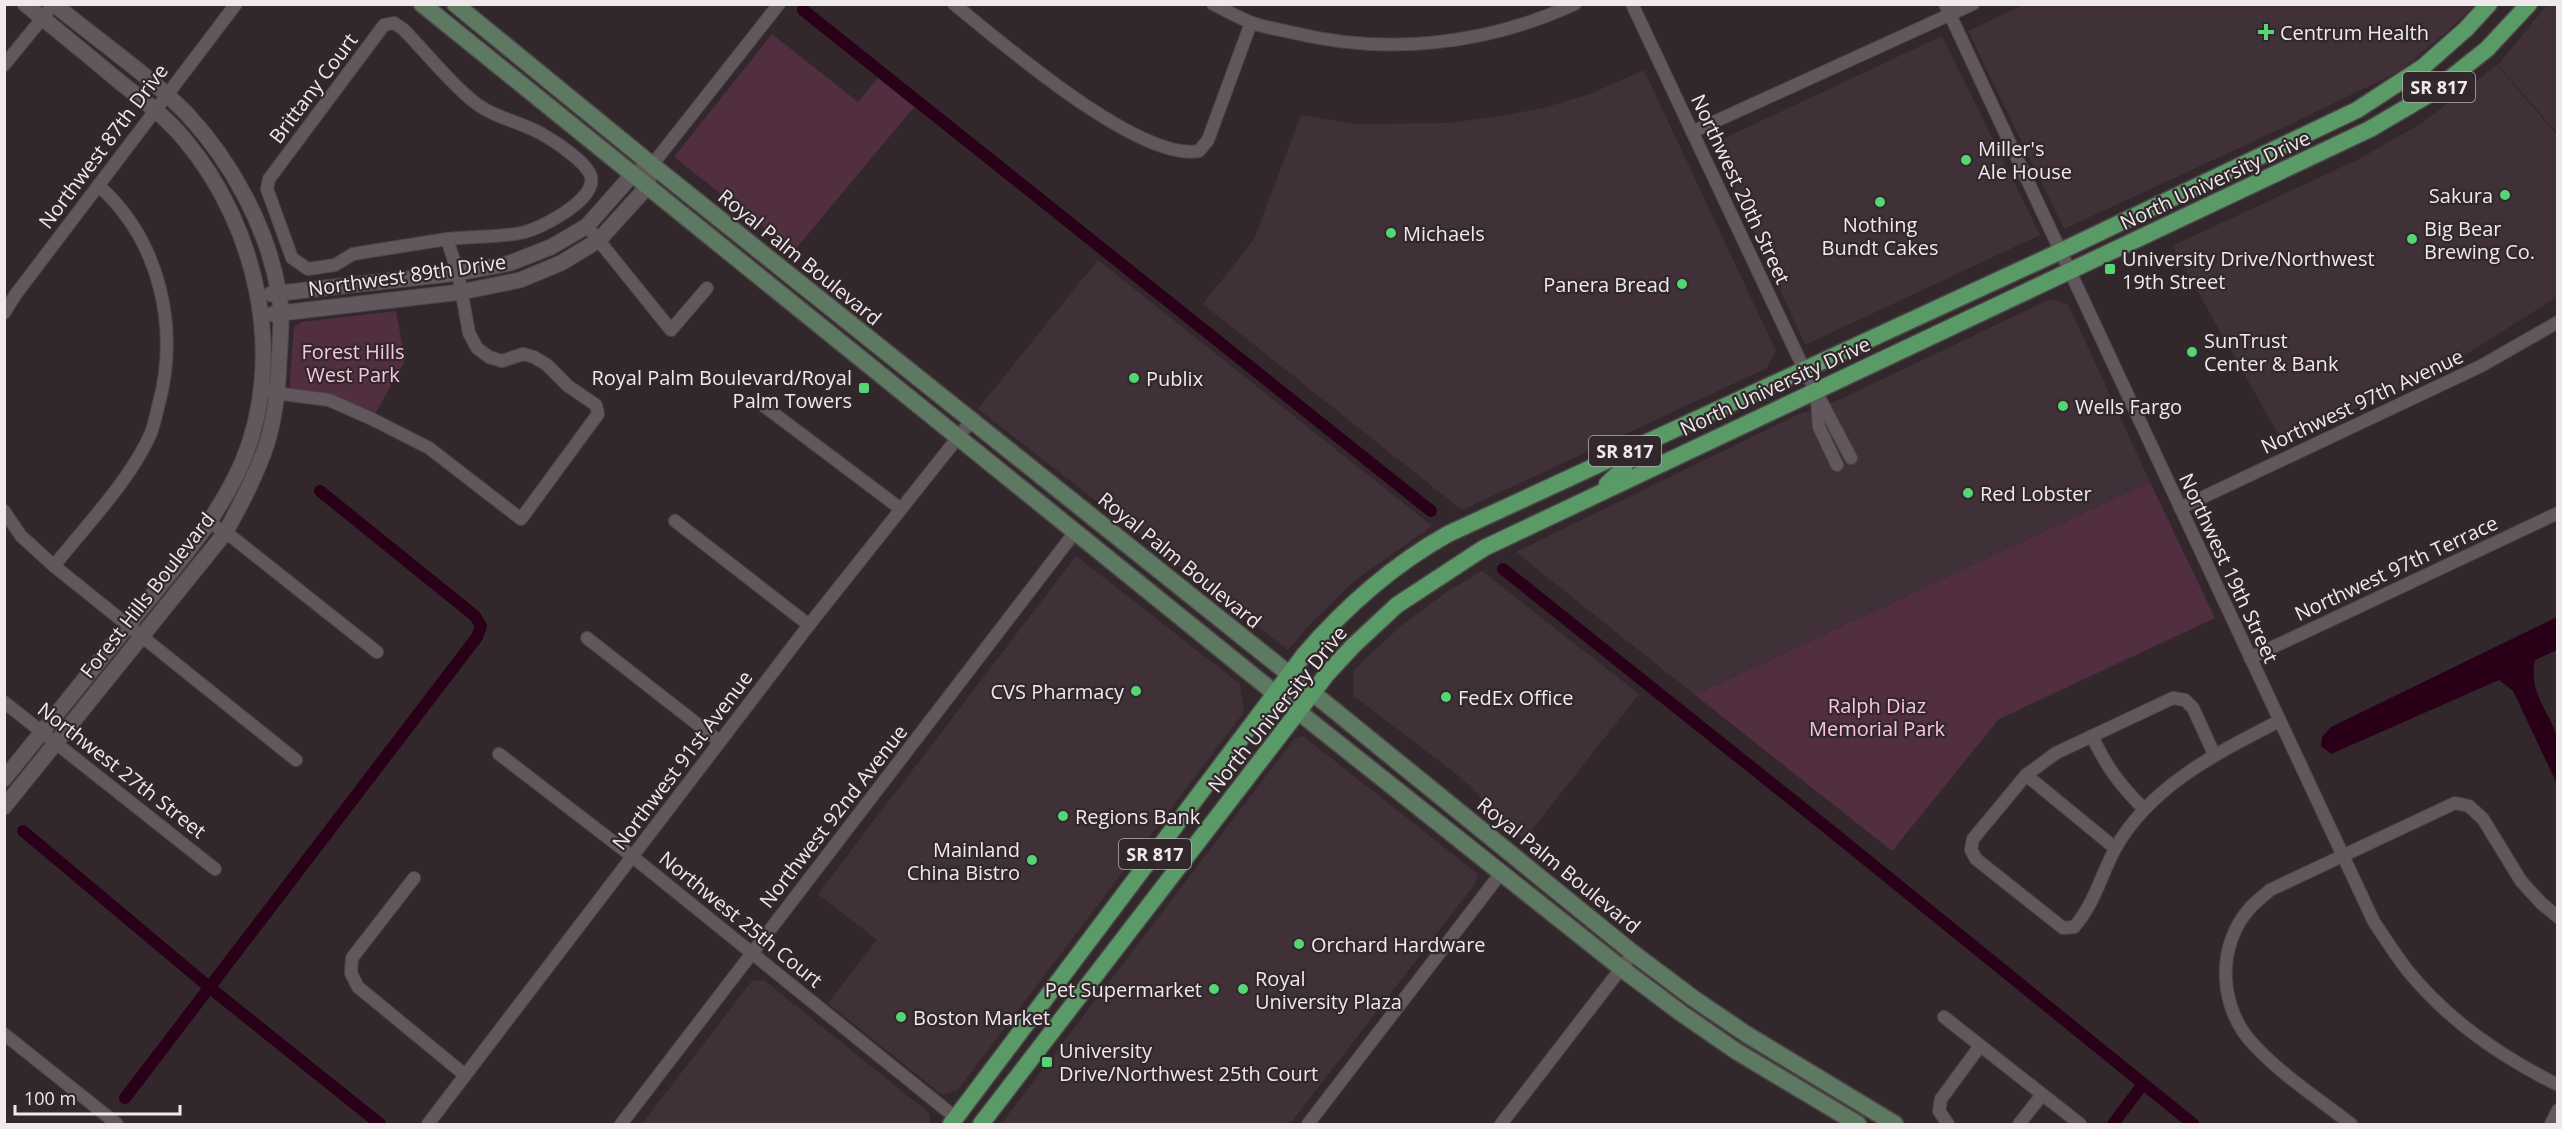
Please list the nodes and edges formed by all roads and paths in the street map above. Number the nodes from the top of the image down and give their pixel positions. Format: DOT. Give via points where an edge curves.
graph roads {
  1 [pos="25,4"];
  2 [pos="236,4"];
  3 [pos="422,4"];
  4 [pos="456,4"];
  5 [pos="779,4"];
  6 [pos="954,4"];
  7 [pos="1213,4"];
  8 [pos="1575,4"];
  9 [pos="1632,4"];
  10 [pos="1973,4"];
  11 [pos="2489,4"];
  12 [pos="2529,4"];
  13 [pos="54,5"];
  14 [pos="1947,10"];
  15 [pos="43,19"];
  16 [pos="1251,23"];
  17 [pos="4,65"];
  18 [pos="2423,67"];
  19 [pos="166,95"];
  20 [pos="2380,95"];
  21 [pos="154,110"];
  22 [pos="2392,118"];
  23 [pos="1692,132"];
  24 [pos="2332,148"];
  25 [pos="652,165"];
  26 [pos="633,175"];
  27 [pos="99,186"];
  28 [pos="647,187"];
  29 [pos="587,226"];
  30 [pos="447,239"];
  31 [pos="599,240"];
  32 [pos="2059,252"];
  33 [pos="458,273"];
  34 [pos="2069,273"];
  35 [pos="707,288"];
  36 [pos="461,292"];
  37 [pos="279,293"];
  38 [pos="258,295"];
  39 [pos="4,313"];
  40 [pos="281,313"];
  41 [pos="261,316"];
  42 [pos="2558,322"];
  43 [pos="1804,369"];
  44 [pos="1816,390"];
  45 [pos="261,392"];
  46 [pos="278,393"];
  47 [pos="764,406"];
  48 [pos="971,421"];
  49 [pos="958,437"];
  50 [pos="1630,448"];
  51 [pos="1851,458"];
  52 [pos="1837,465"];
  53 [pos="1595,495"];
  54 [pos="2180,508"];
  55 [pos="901,509"];
  56 [pos="4,512"];
  57 [pos="2558,513"];
  58 [pos="675,521"];
  59 [pos="210,523"];
  60 [pos="1075,532"];
  61 [pos="225,533"];
  62 [pos="54,566"];
  63 [pos="809,625"];
  64 [pos="128,626"];
  65 [pos="142,637"];
  66 [pos="587,638"];
  67 [pos="377,652"];
  68 [pos="2250,658"];
  69 [pos="1289,675"];
  70 [pos="1276,693"];
  71 [pos="1312,693"];
  72 [pos="4,702"];
  73 [pos="1298,711"];
  74 [pos="2280,721"];
  75 [pos="42,732"];
  76 [pos="2092,736"];
  77 [pos="719,741"];
  78 [pos="56,743"];
  79 [pos="499,754"];
  80 [pos="2214,754"];
  81 [pos="296,760"];
  82 [pos="2026,775"];
  83 [pos="4,779"];
  84 [pos="4,807"];
  85 [pos="2145,809"];
  86 [pos="1453,835"];
  87 [pos="1498,842"];
  88 [pos="2115,848"];
  89 [pos="2342,855"];
  90 [pos="633,857"];
  91 [pos="214,869"];
  92 [pos="1501,873"];
  93 [pos="414,878"];
  94 [pos="2558,917"];
  95 [pos="752,952"];
  96 [pos="1633,953"];
  97 [pos="1621,968"];
  98 [pos="1944,1017"];
  99 [pos="4,1034"];
  100 [pos="1980,1046"];
  101 [pos="465,1075"];
  102 [pos="2558,1085"];
  103 [pos="2042,1095"];
  104 [pos="2558,1110"];
  105 [pos="1508,1122"];
  106 [pos="959,1123"];
  107 [pos="2080,1124"];
  108 [pos="117,1125"];
  109 [pos="428,1125"];
  110 [pos="621,1125"];
  111 [pos="981,1125"];
  112 [pos="1308,1125"];
  113 [pos="1858,1125"];
  114 [pos="1895,1125"];
  115 [pos="1948,1125"];
  116 [pos="2019,1125"];
  117 [pos="2351,1125"];
  118 [pos="2551,1125"];
  1 -- 15 [label="street, Forest Hills Boulevard"];
  2 -- 19 [label="street, Northwest 87th Drive"];
  3 -- 26 [label="main road, Royal Palm Boulevard"];
  4 -- 25 [label="main road, Royal Palm Boulevard"];
  5 -- 25 [label="street, Northwest 89th Drive"];
  6 -- 16 [label="street" via="1061,90 1125,129 1169,149 1188,153 1199,151 1208,140"];
  7 -- 16 [label="street"];
  8 -- 16 [label="street" via="1504,30 1456,42 1426,44 1360,44 1312,38"];
  9 -- 23 [label="street, Northwest 20th Street"];
  10 -- 14 [label="street"];
  11 -- 18 [label="main road, North University Drive / SR 817"];
  12 -- 22 [label="main road, North University Drive / SR 817" via="2487,50"];
  13 -- 15 [label="street"];
  13 -- 19 [label="street, Forest Hills Boulevard"];
  14 -- 23 [label="street"];
  14 -- 32 [label="street, Northwest 19th Street"];
  15 -- 17 [label="street"];
  15 -- 21 [label="street, Forest Hills Boulevard"];
  18 -- 20 [label="main road, North University Drive / SR 817"];
  18 -- 22 [label="main road" via="2396,101"];
  19 -- 21 [label="street, Northwest 87th Drive"];
  19 -- 37 [label="street, Forest Hills Boulevard" via="213,145 247,200"];
  20 -- 24 [label="main road" via="2371,117"];
  20 -- 32 [label="main road, North University Drive / SR 817"];
  21 -- 27 [label="street, Northwest 87th Drive"];
  21 -- 38 [label="street, Forest Hills Boulevard" via="185,139 209,172 246,250"];
  22 -- 24 [label="main road, North University Drive / SR 817"];
  23 -- 43 [label="street, Northwest 20th Street"];
  24 -- 34 [label="main road, North University Drive / SR 817"];
  25 -- 26 [label="street, Northwest 89th Drive"];
  25 -- 28 [label="street, Northwest 89th Drive"];
  25 -- 48 [label="main road, Royal Palm Boulevard"];
  26 -- 28 [label="main road, Royal Palm Boulevard"];
  26 -- 29 [label="street, Northwest 89th Drive"];
  27 -- 39 [label="street, Northwest 87th Drive"];
  27 -- 62 [label="street" via="117,202 140,236 165,308 168,348 151,433 128,472"];
  28 -- 31 [label="street, Northwest 89th Drive"];
  28 -- 49 [label="main road, Royal Palm Boulevard"];
  29 -- 31 [label="street"];
  29 -- 33 [label="street, Northwest 89th Drive" via="551,247 510,263"];
  30 -- 30 [label="street, Brittany Court" via="523,232 544,225 586,195 591,176 586,167 546,136 473,102 403,29 394,23 384,25 269,179 267,189 292,258 308,269 335,265 353,255"];
  30 -- 33 [label="street"];
  31 -- 35 [label="street" via="671,330"];
  31 -- 36 [label="street, Northwest 89th Drive" via="561,263 520,280"];
  32 -- 34 [label="street, Northwest 19th Street"];
  32 -- 43 [label="main road, North University Drive / SR 817"];
  33 -- 36 [label="street"];
  33 -- 37 [label="street, Northwest 89th Drive"];
  34 -- 44 [label="main road, North University Drive / SR 817"];
  34 -- 54 [label="street, Northwest 19th Street"];
  36 -- 40 [label="street, Northwest 89th Drive"];
  36 -- 46 [label="street" via="469,333 477,348 502,361 523,354 534,357 596,405 598,414 521,519 429,448 329,400"];
  37 -- 38 [label="street, Northwest 89th Drive"];
  37 -- 40 [label="street, Forest Hills Boulevard"];
  38 -- 41 [label="street, Forest Hills Boulevard"];
  40 -- 41 [label="street, Northwest 89th Drive"];
  40 -- 46 [label="street, Forest Hills Boulevard"];
  41 -- 45 [label="street, Forest Hills Boulevard"];
  42 -- 54 [label="street, Northwest 97th Avenue" via="2481,366"];
  43 -- 44 [label="street, Northwest 20th Street"];
  43 -- 50 [label="main road, North University Drive / SR 817"];
  44 -- 51 [label="street, Northwest 20th Street"];
  44 -- 52 [label="street, Northwest 20th Street" via="1819,427"];
  44 -- 53 [label="main road, North University Drive / SR 817"];
  45 -- 46 [label="street"];
  45 -- 59 [label="street, Forest Hills Boulevard" via="242,462"];
  46 -- 61 [label="street, Forest Hills Boulevard" via="267,442"];
  47 -- 55 [label="street"];
  48 -- 49 [label="street, Northwest 91st Avenue"];
  48 -- 69 [label="main road, Royal Palm Boulevard"];
  49 -- 55 [label="street, Northwest 91st Avenue"];
  49 -- 60 [label="main road, Royal Palm Boulevard"];
  50 -- 53 [label="main road" via="1624,468"];
  50 -- 69 [label="main road, North University Drive / SR 817" via="1448,534 1395,567 1330,625"];
  53 -- 71 [label="main road, North University Drive / SR 817" via="1484,548 1422,588 1375,625"];
  54 -- 68 [label="street, Northwest 19th Street"];
  55 -- 63 [label="street, Northwest 91st Avenue"];
  56 -- 62 [label="street" via="21,536"];
  57 -- 68 [label="street, Northwest 97th Terrace"];
  58 -- 63 [label="street"];
  59 -- 61 [label="street"];
  59 -- 64 [label="street, Forest Hills Boulevard"];
  60 -- 70 [label="main road, Royal Palm Boulevard"];
  60 -- 95 [label="street, Northwest 92nd Avenue"];
  61 -- 65 [label="street, Forest Hills Boulevard"];
  61 -- 67 [label="street"];
  62 -- 64 [label="street"];
  63 -- 77 [label="street, Northwest 91st Avenue"];
  64 -- 65 [label="street"];
  64 -- 75 [label="street, Forest Hills Boulevard"];
  65 -- 78 [label="street, Forest Hills Boulevard"];
  65 -- 81 [label="street"];
  66 -- 77 [label="street"];
  68 -- 74 [label="street, Northwest 19th Street"];
  69 -- 70 [label="main road, North University Drive / SR 817"];
  69 -- 71 [label="main road, Royal Palm Boulevard"];
  70 -- 73 [label="main road, Royal Palm Boulevard"];
  70 -- 106 [label="main road, North University Drive / SR 817" via="991,1070 971,1116"];
  71 -- 73 [label="main road, North University Drive / SR 817"];
  71 -- 87 [label="main road, Royal Palm Boulevard"];
  72 -- 75 [label="street, Northwest 27th Street"];
  73 -- 86 [label="main road, Royal Palm Boulevard"];
  73 -- 111 [label="main road, North University Drive / SR 817"];
  74 -- 80 [label="street"];
  74 -- 89 [label="street, Northwest 19th Street"];
  75 -- 78 [label="street, Northwest 27th Street"];
  75 -- 83 [label="street, Forest Hills Boulevard"];
  76 -- 80 [label="street" via="2173,698 2185,700 2193,708"];
  76 -- 82 [label="street" via="2056,753"];
  76 -- 85 [label="street" via="2105,764"];
  77 -- 90 [label="street, Northwest 91st Avenue"];
  78 -- 84 [label="street, Forest Hills Boulevard"];
  78 -- 91 [label="street, Northwest 27th Street"];
  79 -- 90 [label="street, Northwest 25th Court"];
  80 -- 85 [label="street" via="2176,780"];
  82 -- 88 [label="street"];
  82 -- 88 [label="street" via="1972,839 1971,850 1976,859 2063,928 2074,927 2084,916"];
  85 -- 88 [label="street"];
  86 -- 87 [label="main road"];
  86 -- 92 [label="main road, Royal Palm Boulevard"];
  87 -- 96 [label="main road, Royal Palm Boulevard"];
  89 -- 94 [label="street" via="2455,804 2469,806 2483,819 2521,881"];
  89 -- 102 [label="street, Northwest 19th Street" via="2374,922 2408,970 2445,1011 2523,1068"];
  89 -- 117 [label="street" via="2271,890 2249,909 2226,958 2225,984 2232,1013 2253,1046"];
  90 -- 95 [label="street, Northwest 25th Court"];
  90 -- 101 [label="street, Northwest 91st Avenue"];
  92 -- 97 [label="main road, Royal Palm Boulevard"];
  92 -- 112 [label="street"];
  93 -- 101 [label="street" via="352,958 351,974 358,987"];
  95 -- 106 [label="street, Northwest 25th Court"];
  95 -- 110 [label="street, Northwest 92nd Avenue"];
  96 -- 97 [label="street"];
  96 -- 114 [label="main road, Royal Palm Boulevard" via="1746,1034"];
  97 -- 105 [label="street"];
  97 -- 113 [label="main road, Royal Palm Boulevard" via="1736,1051"];
  98 -- 100 [label="street"];
  99 -- 108 [label="street"];
  100 -- 103 [label="street"];
  100 -- 115 [label="street" via="1941,1099 1939,1111"];
  101 -- 109 [label="street, Northwest 91st Avenue"];
  103 -- 107 [label="street"];
  103 -- 116 [label="street"];
  104 -- 118 [label="street"];
}
